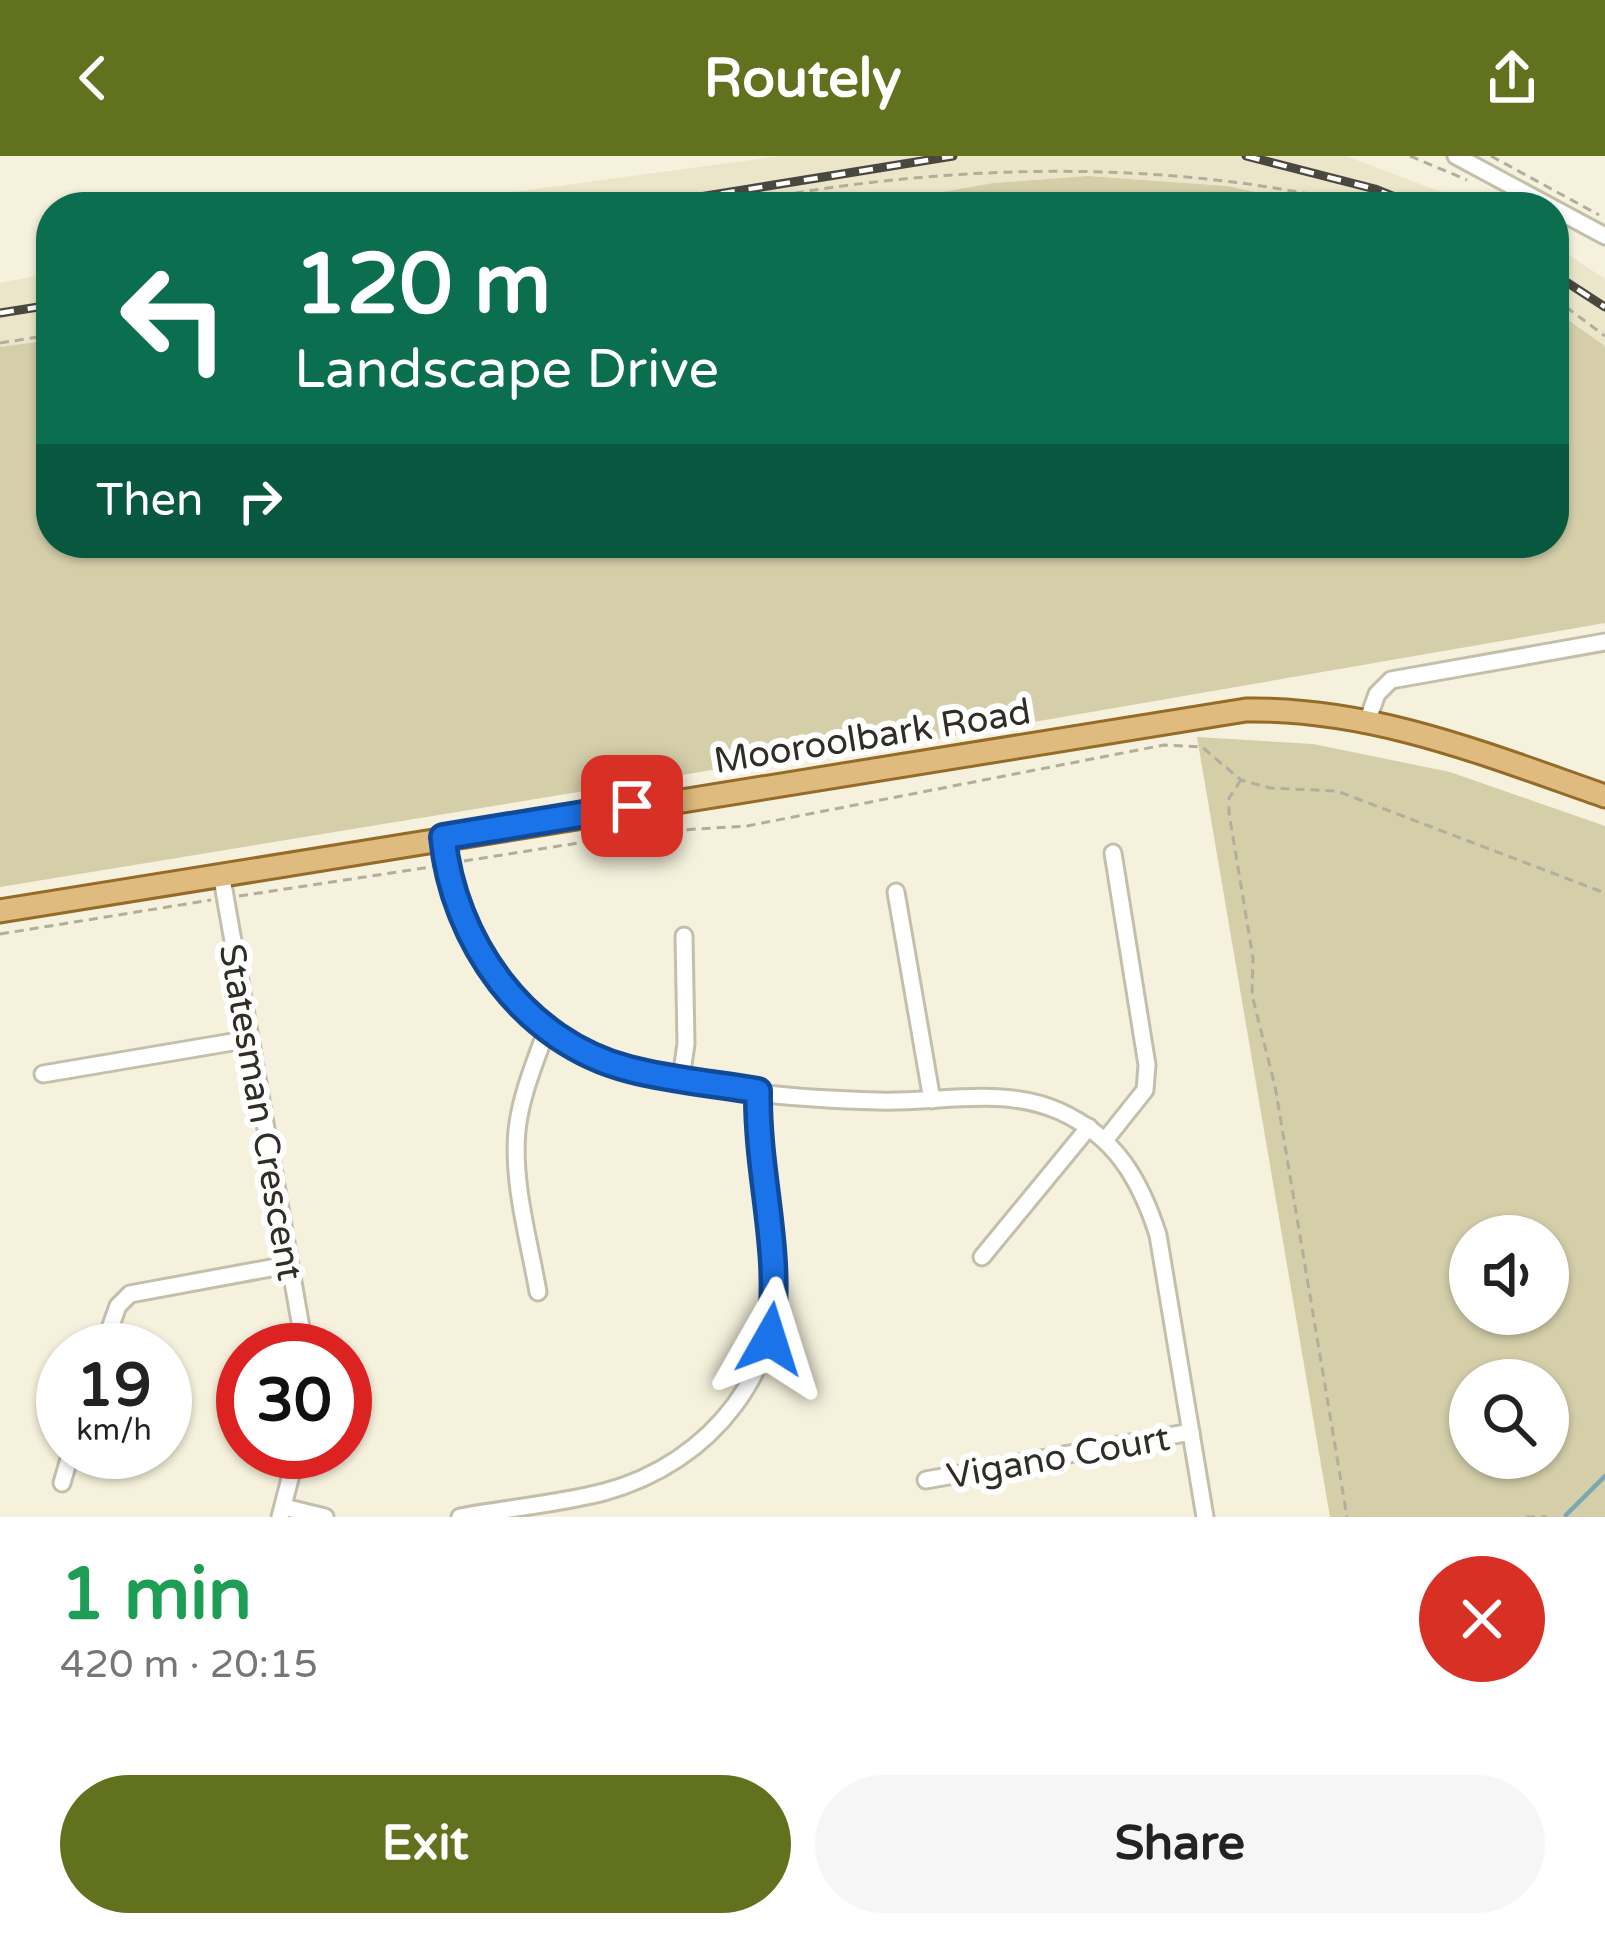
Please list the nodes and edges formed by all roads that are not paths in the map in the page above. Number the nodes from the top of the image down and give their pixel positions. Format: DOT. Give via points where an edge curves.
graph roads {
  1 [pos="1457,156"];
  2 [pos="1524,192"];
  3 [pos="1569,217"];
  4 [pos="1605,236"];
  5 [pos="1605,642"];
  6 [pos="1368,719"];
  7 [pos="1605,796"];
  8 [pos="443,837"];
  9 [pos="1113,853"];
  10 [pos="221,873"];
  11 [pos="896,892"];
  12 [pos="0,911"];
  13 [pos="684,936"];
  14 [pos="548,1029"];
  15 [pos="250,1039"];
  16 [pos="43,1074"];
  17 [pos="681,1078"];
  18 [pos="758,1091"];
  19 [pos="932,1100"];
  20 [pos="1089,1127"];
  21 [pos="1106,1139"];
  22 [pos="982,1257"];
  23 [pos="287,1265"];
  24 [pos="538,1292"];
  25 [pos="112,1323"];
  26 [pos="299,1323"];
  27 [pos="1191,1432"];
  28 [pos="63,1479"];
  29 [pos="290,1479"];
  30 [pos="926,1480"];
  31 [pos="62,1484"];
  32 [pos="282,1512"];
  33 [pos="325,1517"];
  34 [pos="460,1517"];
  35 [pos="1205,1517"];
  1 -- 2 [label="street"];
  3 -- 4 [label="street"];
  5 -- 6 [label="street" via="1391,680"];
  6 -- 7 [label="main road, Mooroolbark Road"];
  6 -- 8 [label="main road, Mooroolbark Road" via="1246,710"];
  8 -- 10 [label="main road, Mooroolbark Road"];
  8 -- 14 [label="street" via="463,919 485,962"];
  9 -- 21 [label="street" via="1147,1065 1145,1090"];
  10 -- 12 [label="main road, Mooroolbark Road"];
  10 -- 15 [label="street, Statesman Crescent"];
  11 -- 19 [label="street"];
  13 -- 17 [label="street"];
  14 -- 17 [label="street" via="626,1069"];
  14 -- 24 [label="street" via="517,1132"];
  15 -- 16 [label="street"];
  15 -- 23 [label="street, Statesman Crescent"];
  17 -- 18 [label="street"];
  18 -- 19 [label="street"];
  18 -- 34 [label="street" via="776,1296 751,1384 685,1457 644,1478"];
  19 -- 20 [label="street" via="1019,1098"];
  20 -- 21 [label="street"];
  20 -- 22 [label="street"];
  21 -- 27 [label="street" via="1146,1196 1158,1235"];
  23 -- 25 [label="street" via="130,1294"];
  23 -- 26 [label="street, Statesman Crescent"];
  27 -- 30 [label="street, Vigano Court"];
  27 -- 35 [label="street"];
  28 -- 31 [label="street"];
  29 -- 32 [label="street"];
  32 -- 33 [label="street"];
}
